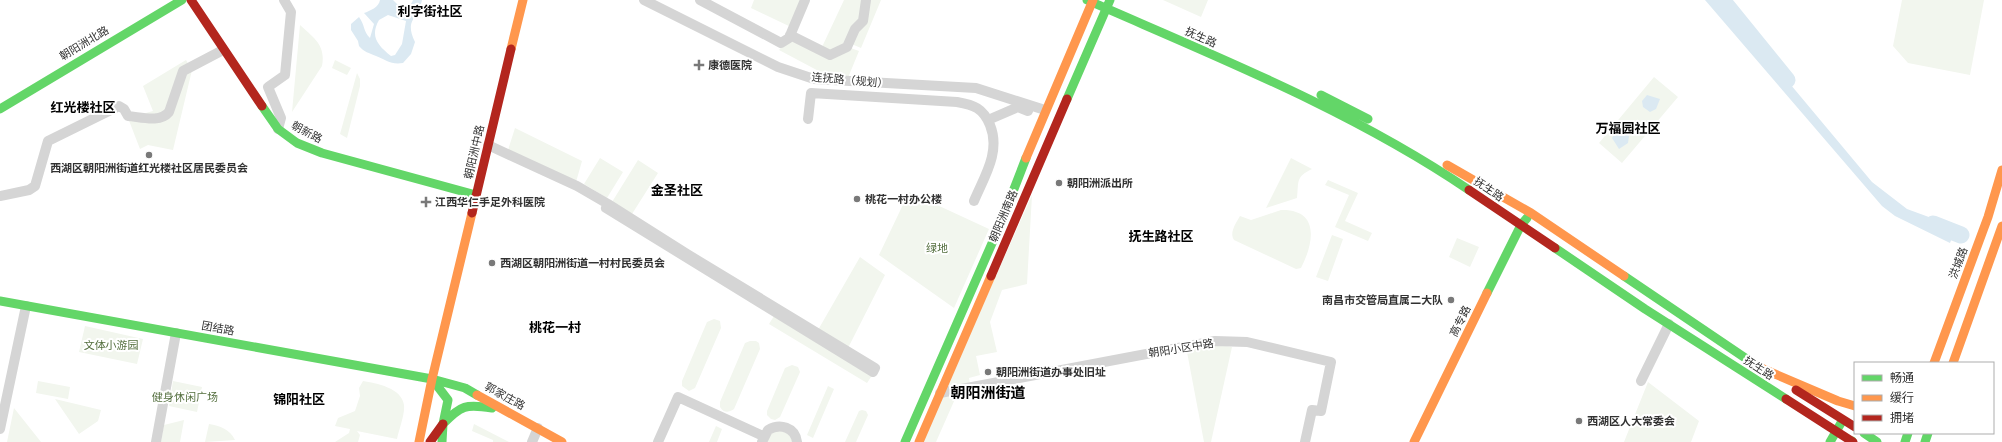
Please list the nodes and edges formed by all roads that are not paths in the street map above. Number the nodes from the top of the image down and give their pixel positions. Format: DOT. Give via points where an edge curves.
graph roads {
  1 [pos="182,0"];
  2 [pos="191,0"];
  3 [pos="284,0"];
  4 [pos="523,0"];
  5 [pos="644,0"];
  6 [pos="805,0"];
  7 [pos="702,1"];
  8 [pos="1090,1"];
  9 [pos="864,2"];
  10 [pos="1109,3"];
  11 [pos="790,35"];
  12 [pos="223,50"];
  13 [pos="0,109"];
  14 [pos="1044,113"];
  15 [pos="808,119"];
  16 [pos="988,120"];
  17 [pos="1375,122"];
  18 [pos="278,129"];
  19 [pos="1396,134"];
  20 [pos="488,145"];
  21 [pos="2002,170"];
  22 [pos="476,195"];
  23 [pos="0,196"];
  24 [pos="974,201"];
  25 [pos="608,204"];
  26 [pos="1531,213"];
  27 [pos="1521,225"];
  28 [pos="2002,226"];
  29 [pos="0,301"];
  30 [pos="22,305"];
  31 [pos="1669,324"];
  32 [pos="176,333"];
  33 [pos="1944,337"];
  34 [pos="1929,362"];
  35 [pos="1934,362"];
  36 [pos="1954,362"];
  37 [pos="1754,365"];
  38 [pos="432,379"];
  39 [pos="1641,381"];
  40 [pos="940,393"];
  41 [pos="0,397"];
  42 [pos="1854,406"];
  43 [pos="504,410"];
  44 [pos="1844,419"];
  45 [pos="443,424"];
  46 [pos="1854,426"];
  47 [pos="538,428"];
  48 [pos="0,429"];
  49 [pos="1836,431"];
  50 [pos="1865,434"];
  51 [pos="546,438"];
  52 [pos="763,439"];
  53 [pos="156,442"];
  54 [pos="419,442"];
  55 [pos="430,442"];
  56 [pos="442,442"];
  57 [pos="532,442"];
  58 [pos="562,442"];
  59 [pos="658,442"];
  60 [pos="797,442"];
  61 [pos="905,442"];
  62 [pos="919,442"];
  63 [pos="1305,442"];
  64 [pos="1414,442"];
  65 [pos="1830,442"];
  66 [pos="1852,442"];
  67 [pos="1877,442"];
  1 -- 13 [label="main road, 朝阳洲北路"];
  2 -- 12 [label="main road, 朝新路"];
  3 -- 18 [label="street" via="291,12 285,75 268,87 281,118"];
  4 -- 20 [label="main road, 朝阳洲中路"];
  5 -- 14 [label="street, 连抚路（规划）" via="778,67 814,78 976,88"];
  6 -- 11 [label="street"];
  7 -- 11 [label="street" via="781,43"];
  8 -- 10 [label="main road, 抚生路"];
  8 -- 14 [label="main road, 朝阳洲南路"];
  9 -- 11 [label="street" via="863,21 855,29 847,46 830,55"];
  10 -- 17 [label="main road, 抚生路" via="1348,107"];
  10 -- 27 [label="main road, 抚生路" via="1357,123 1431,164"];
  10 -- 40 [label="main road, 朝阳洲南路"];
  12 -- 18 [label="main road, 朝新路"];
  12 -- 23 [label="street" via="183,71 165,117 158,119 128,116 119,106 48,141 35,186 29,190"];
  14 -- 16 [label="street" via="1018,107"];
  14 -- 61 [label="main road, 朝阳洲南路" via="1000,225"];
  15 -- 16 [label="street" via="811,93 972,104"];
  16 -- 24 [label="street" via="995,143 992,160"];
  18 -- 22 [label="main road, 朝新路" via="297,143 322,153"];
  19 -- 26 [label="main road, 抚生路"];
  20 -- 22 [label="main road, 朝阳洲中路"];
  20 -- 25 [label="street" via="577,186"];
  21 -- 33 [label="main road, 洪城路" via="1988,217"];
  22 -- 38 [label="main road, 朝阳洲中路"];
  25 -- 25 [label="street" via="606,208 873,372 875,368"];
  26 -- 27 [label="main road, 高专路"];
  26 -- 37 [label="main road, 抚生路"];
  27 -- 31 [label="main road, 抚生路"];
  27 -- 64 [label="main road, 高专路"];
  28 -- 36 [label="main road"];
  29 -- 30 [label="main road, 团结路"];
  30 -- 32 [label="main road, 团结路"];
  30 -- 41 [label="street"];
  30 -- 48 [label="street"];
  31 -- 39 [label="street"];
  31 -- 49 [label="main road, 抚生路"];
  32 -- 38 [label="main road, 团结路"];
  32 -- 53 [label="street"];
  33 -- 34 [label="main road"];
  33 -- 35 [label="main road, 洪城路"];
  37 -- 42 [label="main road" via="1838,402"];
  37 -- 44 [label="main road, 抚生路"];
  38 -- 43 [label="main road, 郭家庄路" via="465,388"];
  38 -- 45 [label="main road" via="448,400"];
  38 -- 54 [label="main road, 朝阳洲中路"];
  40 -- 62 [label="main road, 朝阳洲南路"];
  40 -- 63 [label="street, 朝阳小区中路" via="1215,342 1248,342 1331,362 1321,411 1312,410"];
  43 -- 45 [label="main road" via="466,404 458,407"];
  43 -- 47 [label="main road, 郭家庄路"];
  44 -- 46 [label="main road, 抚生路"];
  44 -- 49 [label="main road"];
  45 -- 55 [label="main road"];
  45 -- 56 [label="main road"];
  47 -- 51 [label="main road, 郭家庄路"];
  47 -- 57 [label="street"];
  49 -- 65 [label="main road"];
  49 -- 66 [label="main road, 抚生路"];
  50 -- 67 [label="main road"];
  51 -- 58 [label="main road, 郭家庄路"];
  52 -- 59 [label="street" via="678,397"];
  52 -- 60 [label="street" via="773,427 785,426 794,433"];
}
